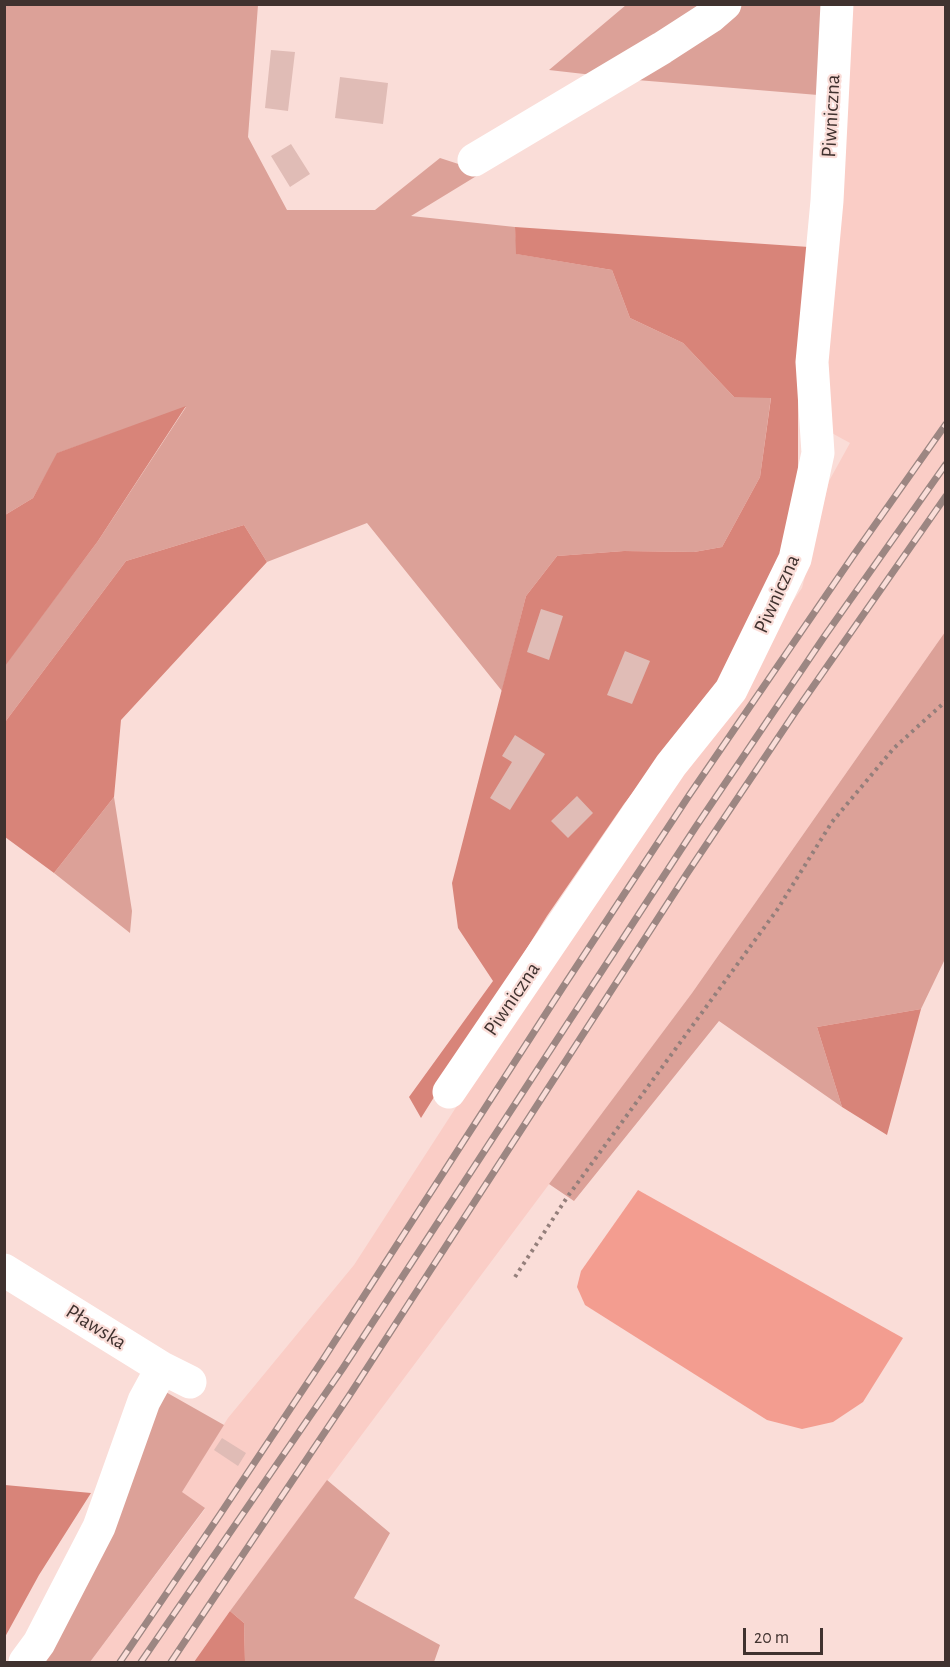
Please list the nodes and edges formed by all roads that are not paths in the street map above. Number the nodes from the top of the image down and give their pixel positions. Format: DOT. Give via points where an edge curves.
graph roads {
  1 [pos="726,4"];
  2 [pos="837,4"];
  3 [pos="474,160"];
  4 [pos="449,1092"];
  5 [pos="4,1270"];
  6 [pos="26,1662"];
  1 -- 3 [label="street" via="662,48"];
  2 -- 4 [label="street, Piwniczna" via="812,362 818,453 795,559 731,690 671,765"];
  5 -- 6 [label="street, Pławska" via="176,1375 144,1401 99,1527"];
}
